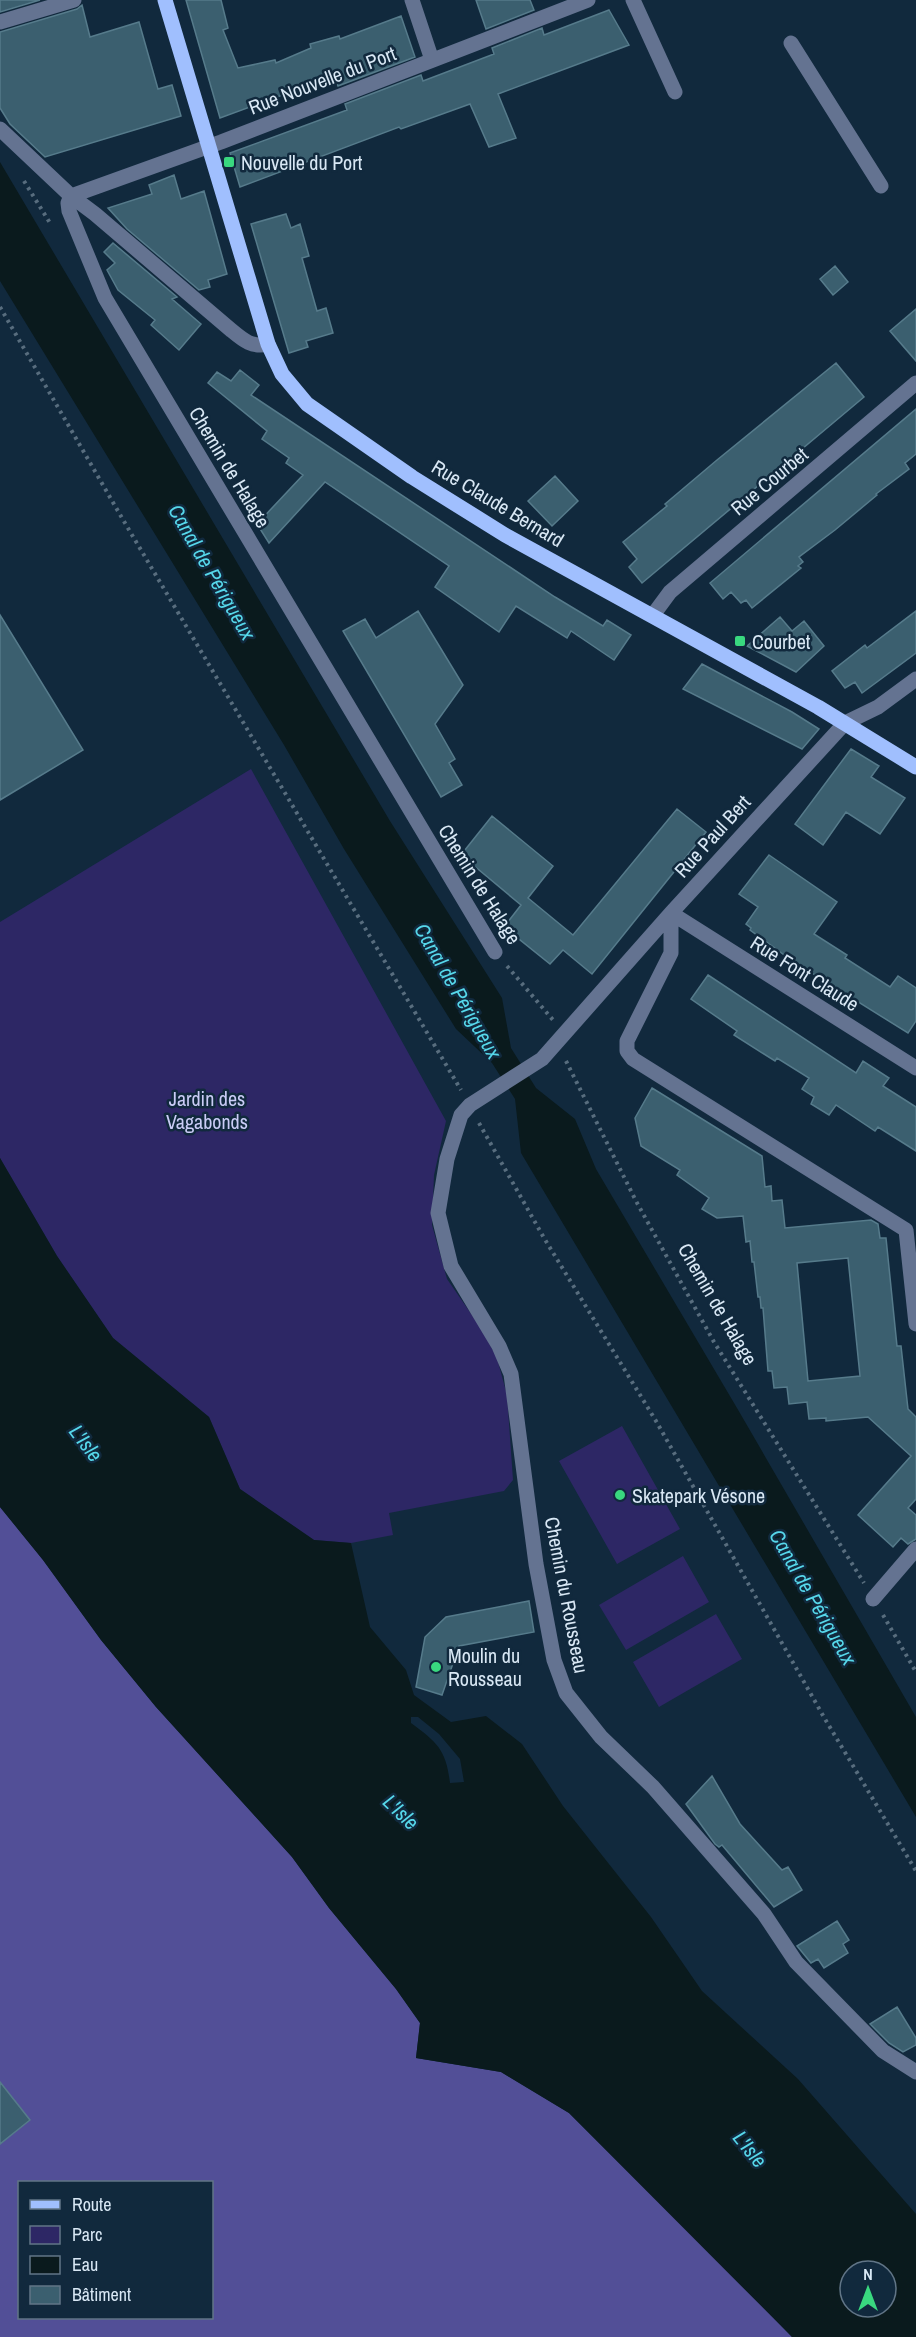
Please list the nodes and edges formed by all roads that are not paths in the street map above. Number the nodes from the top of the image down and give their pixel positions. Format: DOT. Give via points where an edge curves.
graph roads {
  1 [pos="74,0"];
  2 [pos="165,0"];
  3 [pos="412,0"];
  4 [pos="588,0"];
  5 [pos="633,0"];
  6 [pos="0,22"];
  7 [pos="791,43"];
  8 [pos="432,60"];
  9 [pos="675,92"];
  10 [pos="0,129"];
  11 [pos="209,147"];
  12 [pos="881,186"];
  13 [pos="71,196"];
  14 [pos="268,344"];
  15 [pos="916,383"];
  16 [pos="653,615"];
  17 [pos="916,679"];
  18 [pos="845,723"];
  19 [pos="916,767"];
  20 [pos="671,913"];
  21 [pos="495,952"];
  22 [pos="542,1059"];
  23 [pos="916,1068"];
  24 [pos="916,1324"];
  25 [pos="916,1549"];
  26 [pos="873,1599"];
  27 [pos="916,2072"];
  1 -- 6 [label="street"];
  2 -- 11 [label="main road, Rue Claude Bernard"];
  3 -- 8 [label="street"];
  4 -- 8 [label="street, Rue Nouvelle du Port"];
  5 -- 9 [label="street"];
  7 -- 12 [label="street"];
  8 -- 11 [label="street, Rue Nouvelle du Port"];
  10 -- 13 [label="street"];
  11 -- 13 [label="street, Rue Nouvelle du Port"];
  11 -- 14 [label="main road, Rue Claude Bernard"];
  13 -- 14 [label="street" via="248,344"];
  13 -- 21 [label="street, Chemin de Halage" via="69,211 105,298"];
  14 -- 16 [label="main road, Rue Claude Bernard" via="289,384 317,412 487,524"];
  15 -- 16 [label="street, Rue Courbet" via="670,592"];
  16 -- 18 [label="main road, Rue Claude Bernard"];
  17 -- 18 [label="street, Rue Paul Bert" via="878,707"];
  18 -- 19 [label="main road, Rue Claude Bernard"];
  18 -- 20 [label="street, Rue Paul Bert"];
  20 -- 22 [label="street, Rue Paul Bert"];
  20 -- 23 [label="street, Rue Font Claude"];
  20 -- 24 [label="street" via="671,953 627,1041 627,1051 633,1059 906,1230"];
  22 -- 27 [label="street, Chemin du Rousseau" via="470,1105 462,1115 447,1159 438,1213 451,1266 499,1346 511,1374 536,1564 554,1660 566,1693 601,1737 653,1786 764,1914 796,1962 883,2051"];
  25 -- 26 [label="street"];
}
